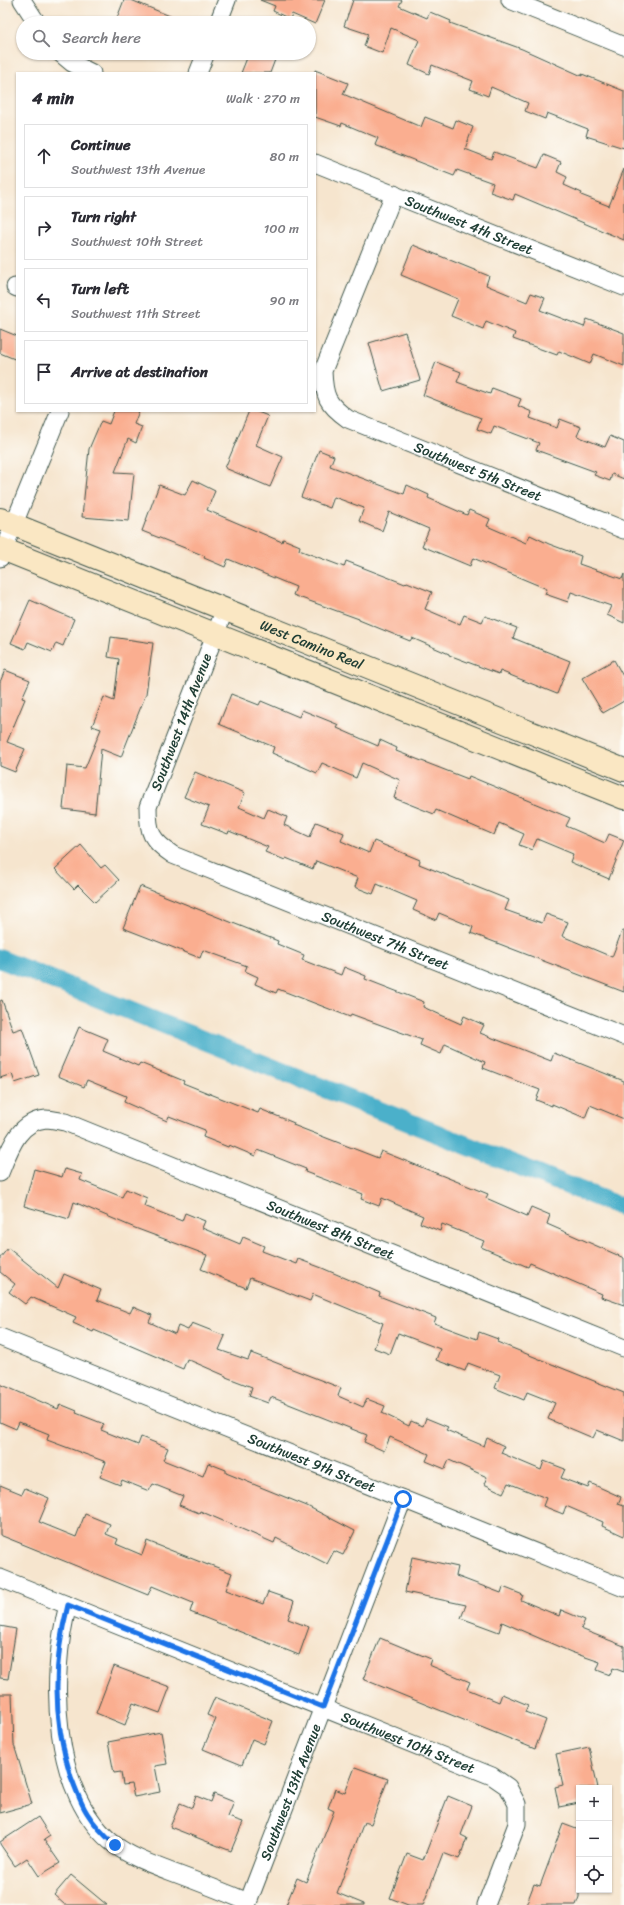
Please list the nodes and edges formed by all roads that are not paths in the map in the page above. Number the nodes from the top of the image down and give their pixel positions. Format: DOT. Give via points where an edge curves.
graph roads {
  1 [pos="22,0"];
  2 [pos="227,0"];
  3 [pos="510,0"];
  4 [pos="32,16"];
  5 [pos="221,16"];
  6 [pos="624,46"];
  7 [pos="68,60"];
  8 [pos="203,60"];
  9 [pos="90,72"];
  10 [pos="198,72"];
  11 [pos="316,163"];
  12 [pos="394,194"];
  13 [pos="624,287"];
  14 [pos="60,412"];
  15 [pos="7,521"];
  16 [pos="624,530"];
  17 [pos="1,552"];
  18 [pos="224,609"];
  19 [pos="215,634"];
  20 [pos="624,770"];
  21 [pos="624,798"];
  22 [pos="153,836"];
  23 [pos="624,1036"];
  24 [pos="0,1173"];
  25 [pos="0,1337"];
  26 [pos="624,1348"];
  27 [pos="403,1499"];
  28 [pos="0,1578"];
  29 [pos="624,1588"];
  30 [pos="68,1605"];
  31 [pos="323,1707"];
  32 [pos="248,1903"];
  33 [pos="486,1905"];
  1 -- 4 [label="street"];
  2 -- 5 [label="street"];
  3 -- 6 [label="street"];
  7 -- 9 [label="street"];
  8 -- 10 [label="street"];
  11 -- 12 [label="street, Southwest 4th Street"];
  12 -- 13 [label="street, Southwest 4th Street"];
  12 -- 16 [label="street, Southwest 5th Street" via="323,371 324,391 333,408 348,419"];
  14 -- 15 [label="street"];
  15 -- 17 [label="street"];
  15 -- 18 [label="street, West Camino Real"];
  17 -- 19 [label="street, West Camino Real"];
  18 -- 19 [label="street, Southwest 14th Avenue"];
  18 -- 20 [label="street, West Camino Real"];
  19 -- 21 [label="street, West Camino Real"];
  19 -- 22 [label="street, Southwest 14th Avenue" via="148,807 148,827"];
  22 -- 23 [label="street, Southwest 7th Street" via="157,844 173,855"];
  24 -- 26 [label="street, Southwest 8th Street" via="13,1140 27,1126 45,1119 65,1122"];
  25 -- 27 [label="street, Southwest 9th Street"];
  27 -- 29 [label="street, Southwest 9th Street"];
  27 -- 31 [label="street, Southwest 13th Avenue"];
  28 -- 30 [label="street, Southwest 10th Street"];
  30 -- 31 [label="street, Southwest 10th Street"];
  30 -- 32 [label="street" via="58,1656 56,1691 59,1726 66,1760 86,1812 99,1830 115,1845 134,1857"];
  31 -- 32 [label="street, Southwest 13th Avenue"];
  31 -- 33 [label="street, Southwest 10th Street" via="492,1776 508,1787 516,1804 517,1824"];
}
